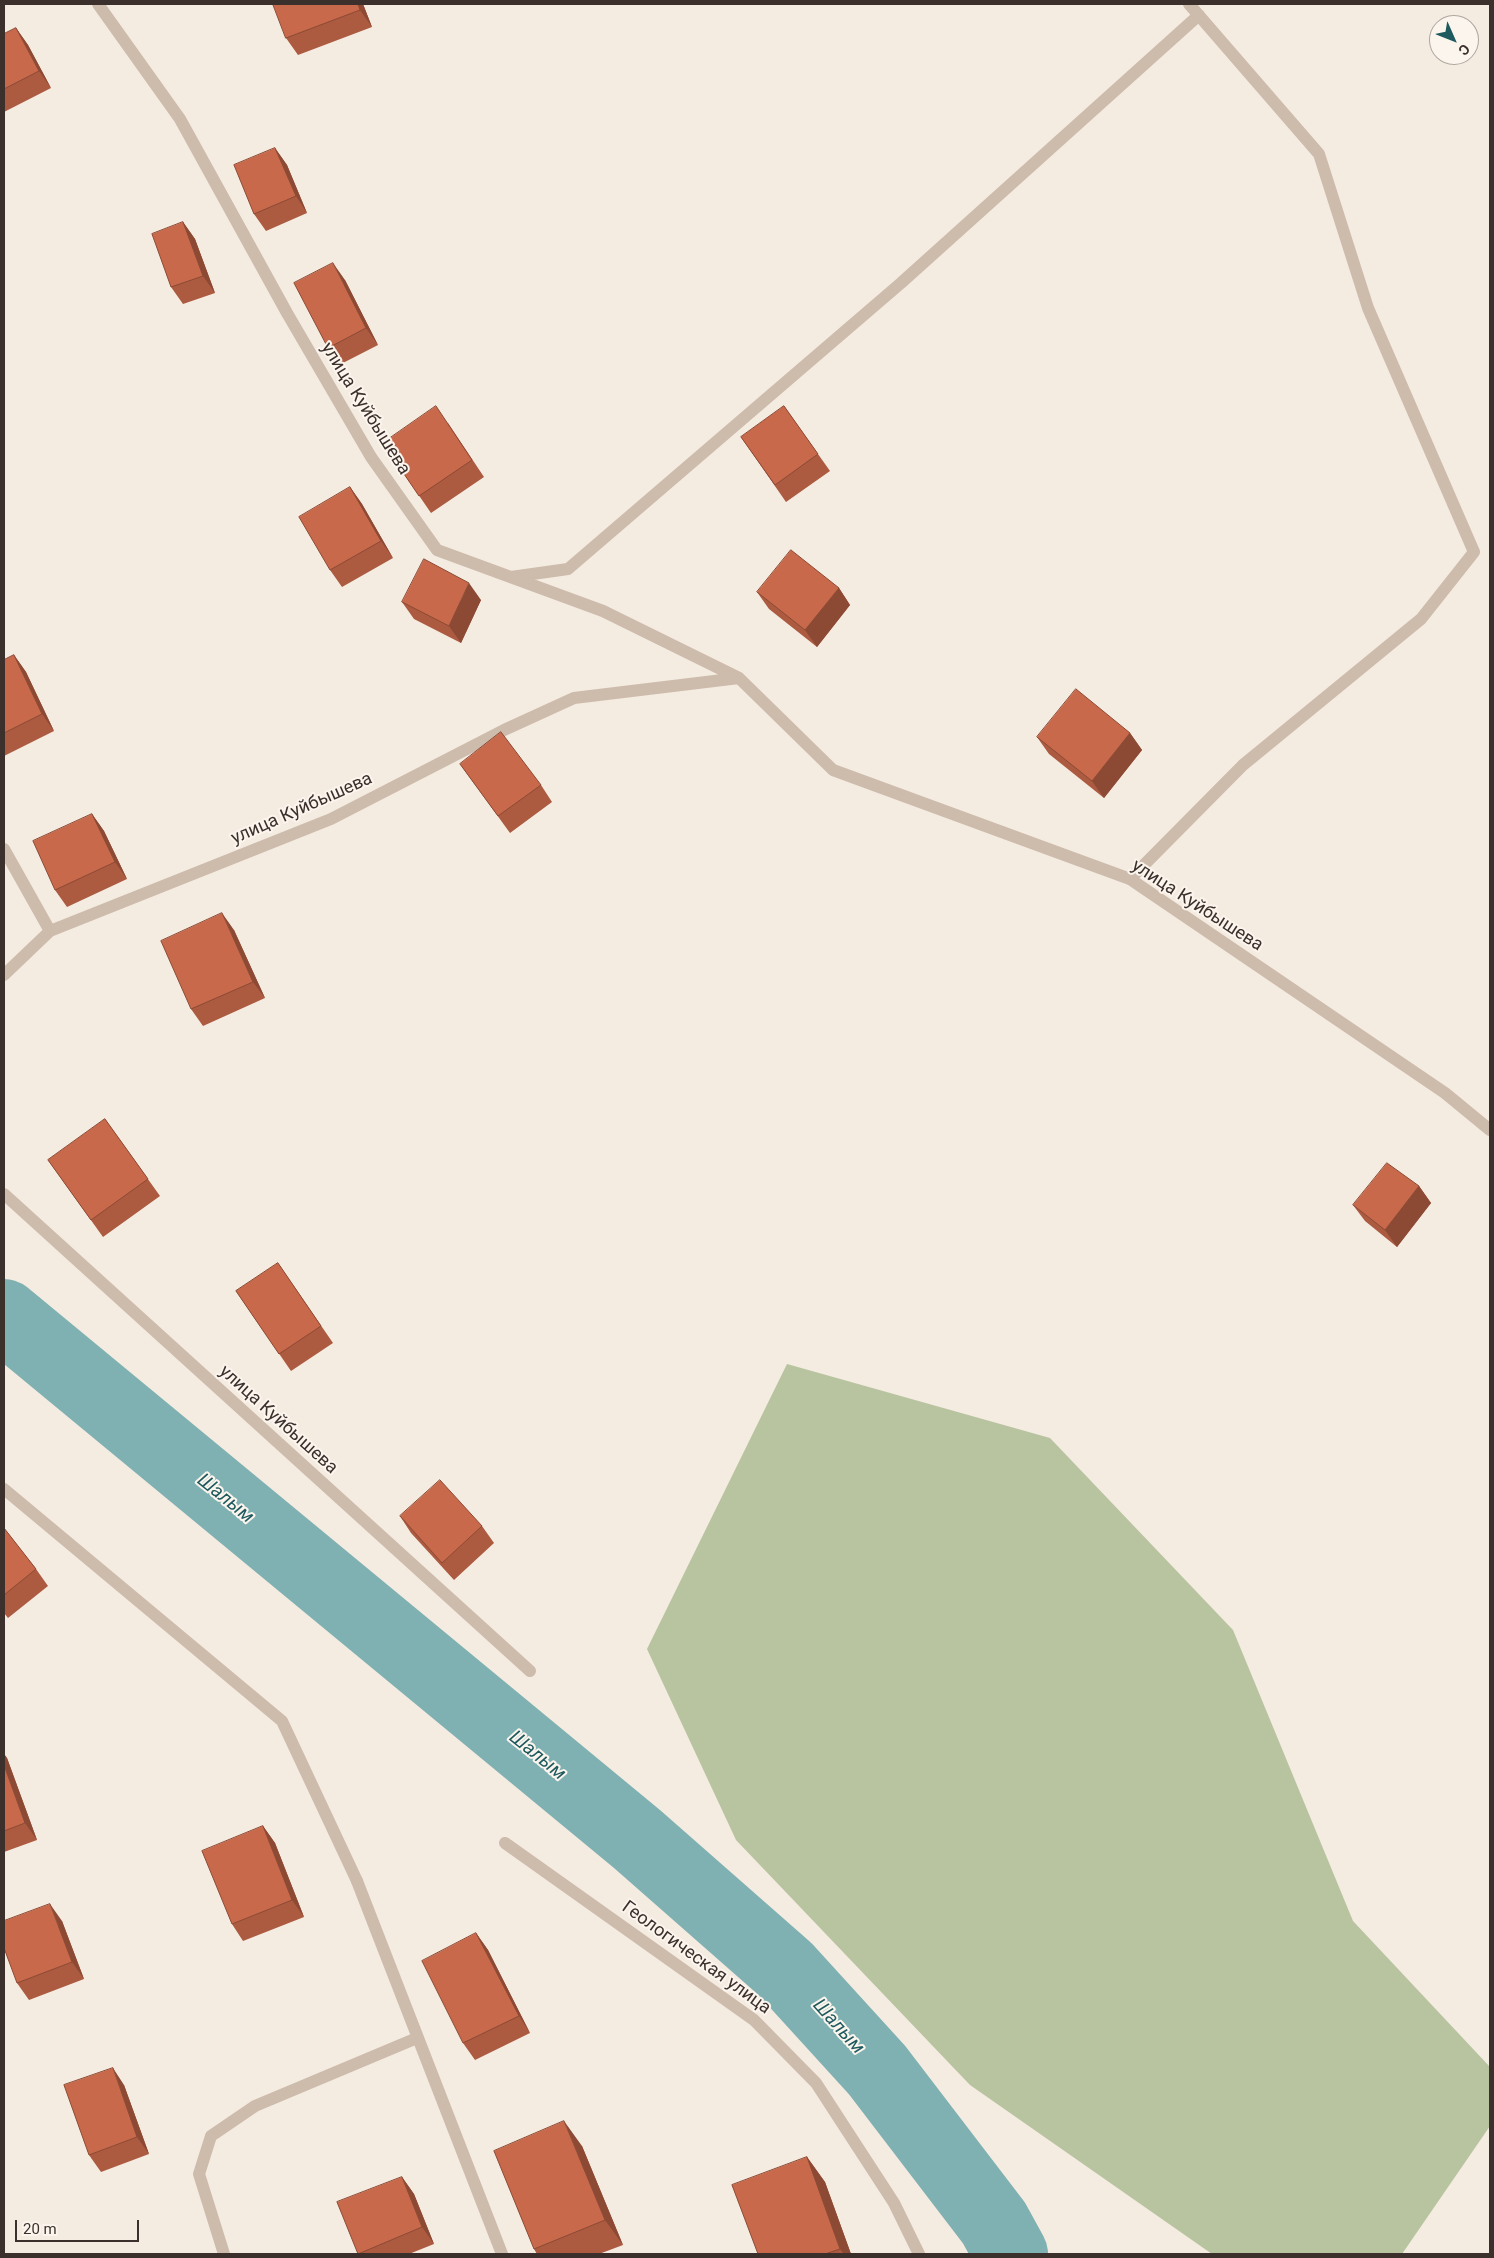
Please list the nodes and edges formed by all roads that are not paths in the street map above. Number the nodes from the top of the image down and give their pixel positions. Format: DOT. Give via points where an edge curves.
graph roads {
  1 [pos="98,4"];
  2 [pos="1189,4"];
  3 [pos="1199,16"];
  4 [pos="511,577"];
  5 [pos="739,678"];
  6 [pos="4,850"];
  7 [pos="1130,880"];
  8 [pos="50,931"];
  9 [pos="4,975"];
  10 [pos="1490,1130"];
  11 [pos="4,1194"];
  12 [pos="4,1489"];
  13 [pos="530,1671"];
  14 [pos="506,1843"];
  15 [pos="417,2038"];
  16 [pos="224,2254"];
  17 [pos="502,2254"];
  18 [pos="919,2254"];
  1 -- 4 [label="street, улица Куйбышева" via="180,119 370,457 431,542 437,550"];
  2 -- 3 [label="street"];
  3 -- 4 [label="street" via="901,284 568,569"];
  3 -- 7 [label="street" via="1319,154 1368,308 1474,552 1421,620 1244,765"];
  4 -- 5 [label="street, улица Куйбышева" via="603,611"];
  5 -- 7 [label="street, улица Куйбышева" via="833,770"];
  5 -- 8 [label="street, улица Куйбышева" via="574,698 504,730 331,819"];
  6 -- 8 [label="street"];
  7 -- 10 [label="street, улица Куйбышева" via="1445,1093"];
  8 -- 9 [label="street, улица Куйбышева"];
  11 -- 13 [label="street, улица Куйбышева"];
  12 -- 15 [label="street" via="282,1721 357,1881"];
  14 -- 18 [label="street, Геологическая улица" via="754,2020 816,2083 894,2202"];
  15 -- 16 [label="street" via="255,2106 211,2136 199,2174"];
  15 -- 17 [label="street"];
}
